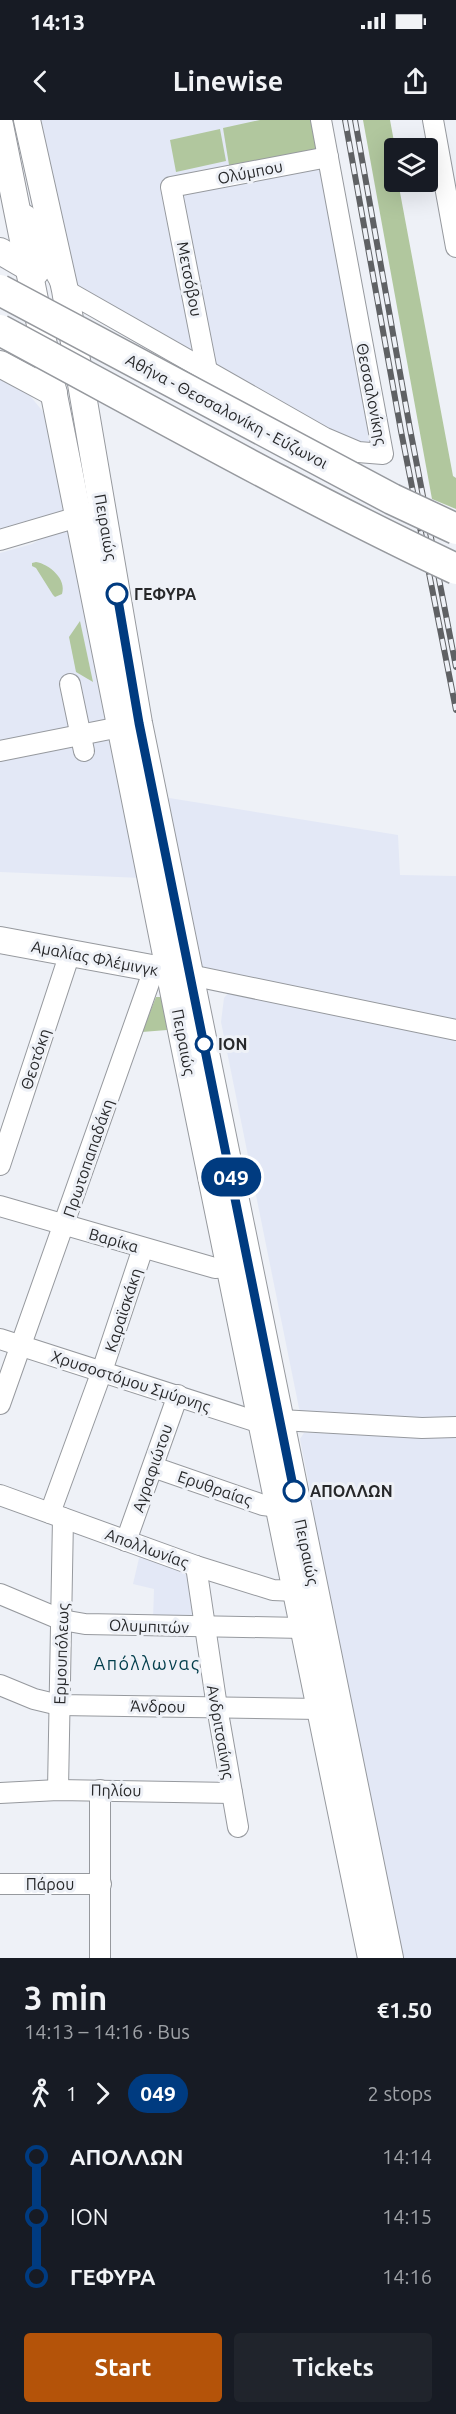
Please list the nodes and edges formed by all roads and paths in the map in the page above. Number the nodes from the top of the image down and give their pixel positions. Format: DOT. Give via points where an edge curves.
graph roads {
  1 [pos="27,120"];
  2 [pos="321,120"];
  3 [pos="433,120"];
  4 [pos="0,126"];
  5 [pos="328,157"];
  6 [pos="5,182"];
  7 [pos="171,187"];
  8 [pos="450,189"];
  9 [pos="456,247"];
  10 [pos="0,251"];
  11 [pos="28,267"];
  12 [pos="0,290"];
  13 [pos="65,290"];
  14 [pos="0,330"];
  15 [pos="0,364"];
  16 [pos="207,371"];
  17 [pos="54,393"];
  18 [pos="78,517"];
  19 [pos="456,529"];
  20 [pos="0,540"];
  21 [pos="456,569"];
  22 [pos="70,684"];
  23 [pos="120,727"];
  24 [pos="82,743"];
  25 [pos="0,751"];
  26 [pos="0,940"];
  27 [pos="70,953"];
  28 [pos="171,972"];
  29 [pos="456,1030"];
  30 [pos="0,1165"];
  31 [pos="0,1206"];
  32 [pos="65,1225"];
  33 [pos="143,1248"];
  34 [pos="230,1266"];
  35 [pos="0,1339"];
  36 [pos="22,1346"];
  37 [pos="102,1371"];
  38 [pos="178,1395"];
  39 [pos="0,1404"];
  40 [pos="271,1422"];
  41 [pos="456,1427"];
  42 [pos="153,1467"];
  43 [pos="0,1495"];
  44 [pos="279,1507"];
  45 [pos="57,1516"];
  46 [pos="126,1541"];
  47 [pos="196,1566"];
  48 [pos="296,1591"];
  49 [pos="0,1594"];
  50 [pos="62,1620"];
  51 [pos="204,1628"];
  52 [pos="303,1628"];
  53 [pos="0,1686"];
  54 [pos="59,1705"];
  55 [pos="217,1707"];
  56 [pos="320,1709"];
  57 [pos="0,1779"];
  58 [pos="58,1790"];
  59 [pos="100,1790"];
  60 [pos="30,1791"];
  61 [pos="232,1792"];
  62 [pos="0,1793"];
  63 [pos="238,1827"];
  64 [pos="0,1884"];
  65 [pos="101,1884"];
  66 [pos="100,1958"];
  67 [pos="371,1958"];
  68 [pos="390,1958"];
  1 -- 13 [label="main road, Πειραιώς"];
  2 -- 5 [label="street, Θεσσαλονίκης"];
  3 -- 8 [label="street"];
  4 -- 6 [label="main road, Πειραιώς"];
  5 -- 7 [label="street, Ολύμπου"];
  5 -- 16 [label="street, Θεσσαλονίκης" via="383,454 358,452 326,438"];
  6 -- 11 [label="main road, Πειραιώς"];
  6 -- 13 [label="street" via="18,181 30,226"];
  7 -- 16 [label="street, Μετσόβου"];
  8 -- 9 [label="street"];
  10 -- 11 [label="main road"];
  11 -- 13 [label="main road"];
  11 -- 17 [label="main road, Πειραιώς"];
  12 -- 19 [label="highway, Αθήνα - Θεσσαλονίκη - Εύζωνοι, bridge" via="392,499"];
  13 -- 16 [label="street, Θεσσαλονίκης"];
  13 -- 28 [label="main road, Πειραιώς" via="139,723"];
  14 -- 21 [label="highway, bridge" via="322,503"];
  15 -- 17 [label="main road"];
  17 -- 18 [label="main road, Πειραιώς"];
  18 -- 20 [label="street"];
  18 -- 23 [label="main road, Πειραιώς"];
  22 -- 24 [label="street"];
  23 -- 24 [label="street"];
  23 -- 28 [label="main road, Πειραιώς"];
  24 -- 25 [label="street"];
  26 -- 27 [label="main road, Αμαλίας Φλέμινγκ"];
  27 -- 28 [label="main road, Αμαλίας Φλέμινγκ"];
  27 -- 30 [label="street, Θεοτόκη"];
  28 -- 29 [label="street"];
  28 -- 32 [label="street, Πρωτοπαπαδάκη"];
  28 -- 34 [label="main road, Πειραιώς"];
  28 -- 40 [label="main road, Πειραιώς"];
  31 -- 32 [label="street, Βαρίκα"];
  32 -- 33 [label="street, Βαρίκα"];
  32 -- 36 [label="street, Πρωτοπαπαδάκη"];
  33 -- 34 [label="street, Βαρίκα" via="215,1268"];
  33 -- 37 [label="street, Καραϊσκάκη"];
  34 -- 40 [label="main road, Πειραιώς"];
  35 -- 36 [label="street, Χρυσοστόμου Σμύρνης"];
  36 -- 37 [label="street, Χρυσοστόμου Σμύρνης"];
  36 -- 39 [label="street, Πρωτοπαπαδάκη"];
  37 -- 38 [label="street, Χρυσοστόμου Σμύρνης"];
  37 -- 45 [label="street, Ερμουπόλεως"];
  38 -- 40 [label="street, Χρυσοστόμου Σμύρνης"];
  38 -- 42 [label="street, Αγραφιώτου"];
  40 -- 41 [label="street, Χρυσοστόμου Σμύρνης"];
  40 -- 44 [label="main road, Πειραιώς"];
  40 -- 68 [label="main road, Πειραιώς"];
  42 -- 44 [label="street, Ερυθραίας"];
  42 -- 46 [label="street, Αγραφιώτου"];
  43 -- 45 [label="street, Απολλωνίας"];
  44 -- 48 [label="main road, Πειραιώς"];
  45 -- 46 [label="street, Απολλωνίας"];
  45 -- 50 [label="street, Ερμουπόλεως"];
  46 -- 47 [label="street, Απολλωνίας"];
  47 -- 48 [label="street, Απολλωνίας" via="273,1590"];
  47 -- 51 [label="street, Ανδριτσαίνης"];
  48 -- 52 [label="main road, Πειραιώς"];
  49 -- 50 [label="street, Ολυμπιτών"];
  50 -- 51 [label="street, Ολυμπιτών"];
  50 -- 54 [label="street, Ερμουπόλεως"];
  51 -- 52 [label="street, Ολυμπιτών"];
  51 -- 55 [label="street, Ανδριτσαίνης"];
  52 -- 56 [label="main road, Πειραιώς"];
  53 -- 54 [label="street, Άνδρου"];
  54 -- 55 [label="street, Άνδρου"];
  54 -- 58 [label="street, Ερμουπόλεως"];
  55 -- 56 [label="street, Άνδρου"];
  55 -- 61 [label="street, Ανδριτσαίνης"];
  56 -- 67 [label="main road, Πειραιώς"];
  57 -- 60 [label="street"];
  58 -- 59 [label="street, Πηλίου"];
  58 -- 60 [label="street, Πηλίου"];
  59 -- 61 [label="street, Πηλίου"];
  59 -- 65 [label="street"];
  60 -- 62 [label="street, Πηλίου"];
  61 -- 63 [label="street, Ανδριτσαίνης"];
  64 -- 65 [label="street, Πάρου"];
  65 -- 66 [label="street"];
}
